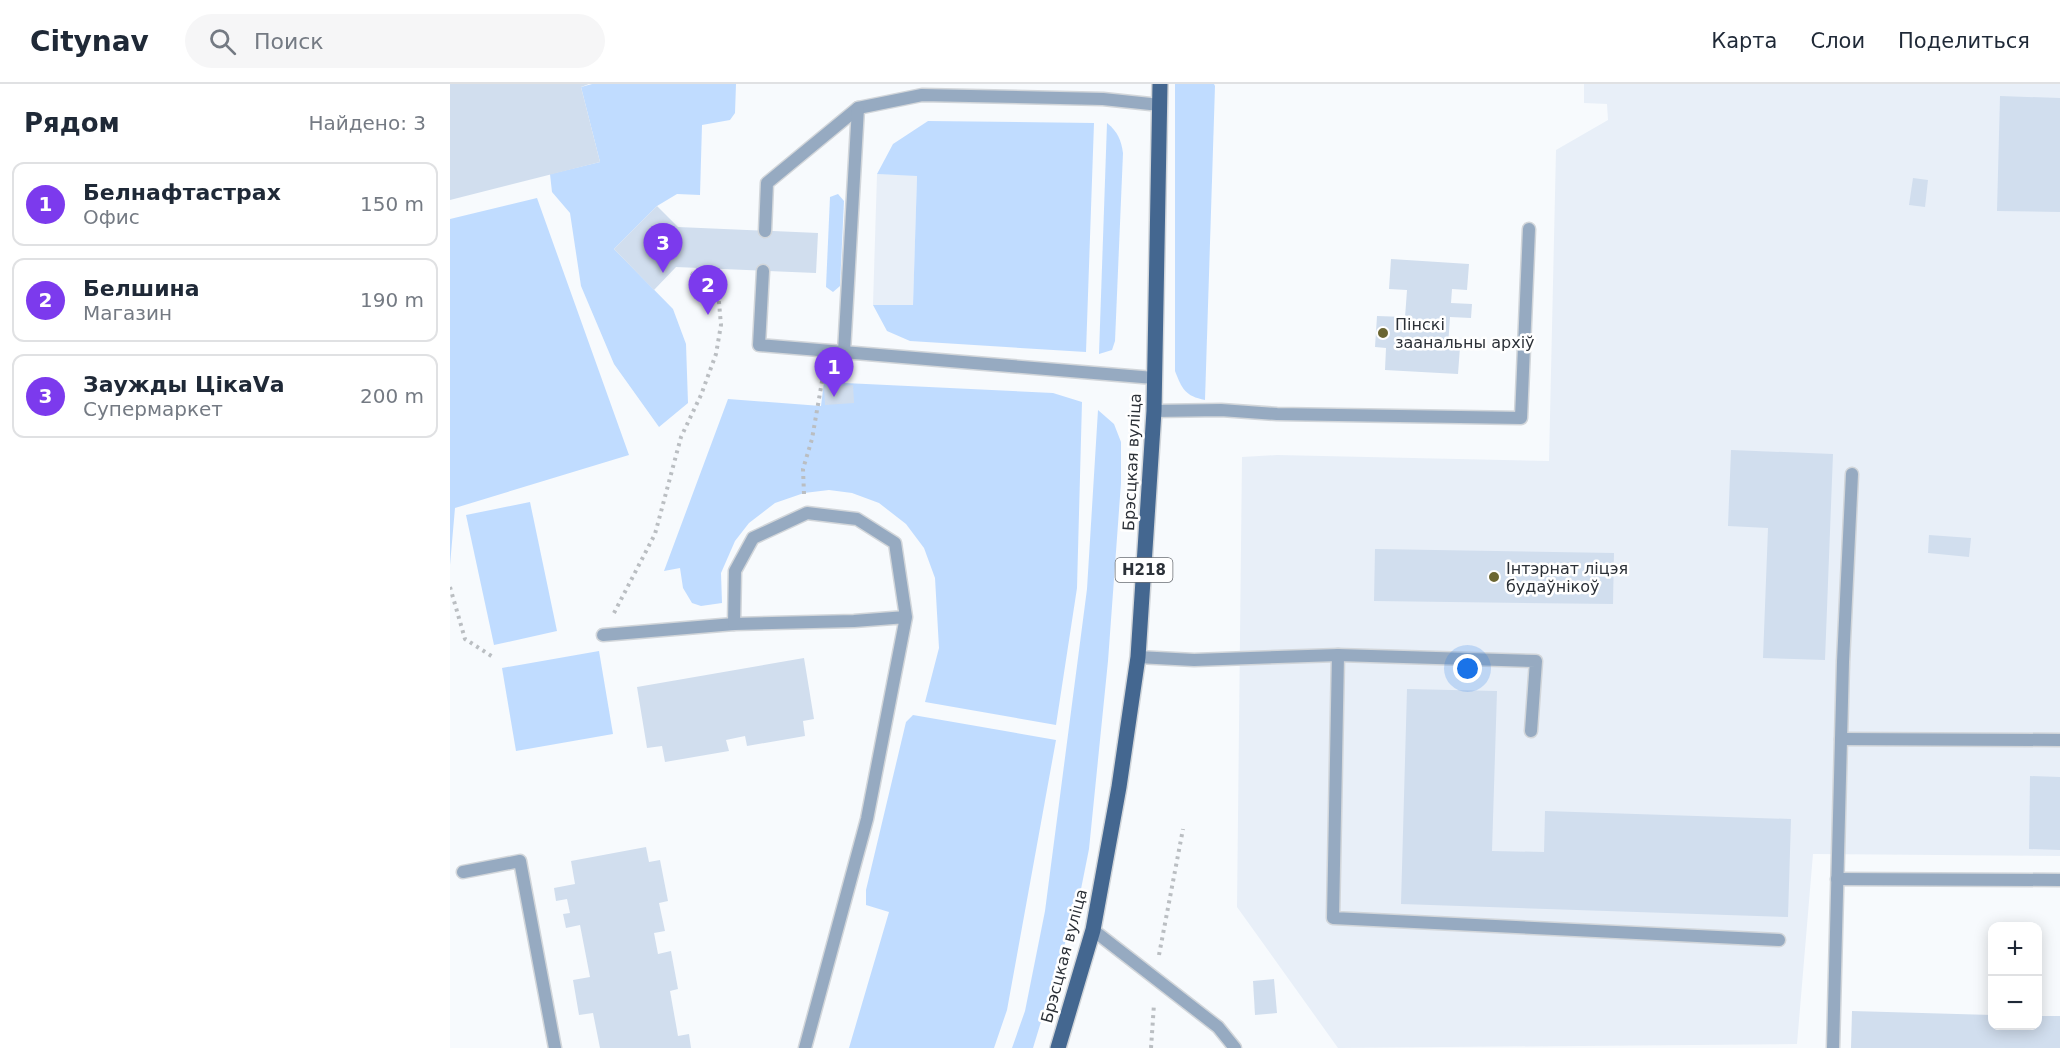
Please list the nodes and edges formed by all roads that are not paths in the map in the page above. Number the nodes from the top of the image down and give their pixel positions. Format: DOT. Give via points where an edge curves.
graph roads {
  1 [pos="1160,84"];
  2 [pos="1160,105"];
  3 [pos="858,108"];
  4 [pos="1529,229"];
  5 [pos="765,231"];
  6 [pos="763,271"];
  7 [pos="844,352"];
  8 [pos="1154,378"];
  9 [pos="1154,411"];
  10 [pos="1852,474"];
  11 [pos="906,617"];
  12 [pos="734,624"];
  13 [pos="603,635"];
  14 [pos="1338,655"];
  15 [pos="1138,657"];
  16 [pos="1531,731"];
  17 [pos="1841,739"];
  18 [pos="2060,740"];
  19 [pos="463,872"];
  20 [pos="1837,879"];
  21 [pos="2060,880"];
  22 [pos="1093,930"];
  23 [pos="1779,940"];
  24 [pos="555,1048"];
  25 [pos="805,1048"];
  26 [pos="1058,1048"];
  27 [pos="1235,1048"];
  28 [pos="1833,1048"];
  1 -- 2 [label="main road, Брэсцкая вуліца / Н218"];
  2 -- 3 [label="lane" via="1103,99 922,95"];
  2 -- 8 [label="main road, Брэсцкая вуліца / Н218"];
  3 -- 5 [label="lane" via="767,183"];
  3 -- 7 [label="lane"];
  4 -- 9 [label="lane" via="1521,418"];
  6 -- 7 [label="lane" via="759,345"];
  7 -- 8 [label="lane"];
  8 -- 9 [label="main road, Брэсцкая вуліца / Н218"];
  9 -- 15 [label="main road, Брэсцкая вуліца / Н218"];
  10 -- 17 [label="lane"];
  11 -- 12 [label="lane"];
  11 -- 12 [label="lane" via="895,543 857,519 807,513 753,538 735,571"];
  11 -- 25 [label="lane" via="867,819"];
  12 -- 13 [label="lane"];
  14 -- 15 [label="lane" via="1194,660"];
  14 -- 16 [label="lane" via="1536,661"];
  14 -- 23 [label="lane" via="1333,918"];
  15 -- 22 [label="main road, Брэсцкая вуліца / Н218"];
  17 -- 18 [label="lane"];
  17 -- 20 [label="lane"];
  19 -- 24 [label="lane" via="520,861"];
  20 -- 21 [label="lane"];
  20 -- 28 [label="lane"];
  22 -- 26 [label="main road, Брэсцкая вуліца / Н218"];
  22 -- 27 [label="lane" via="1218,1026"];
}
